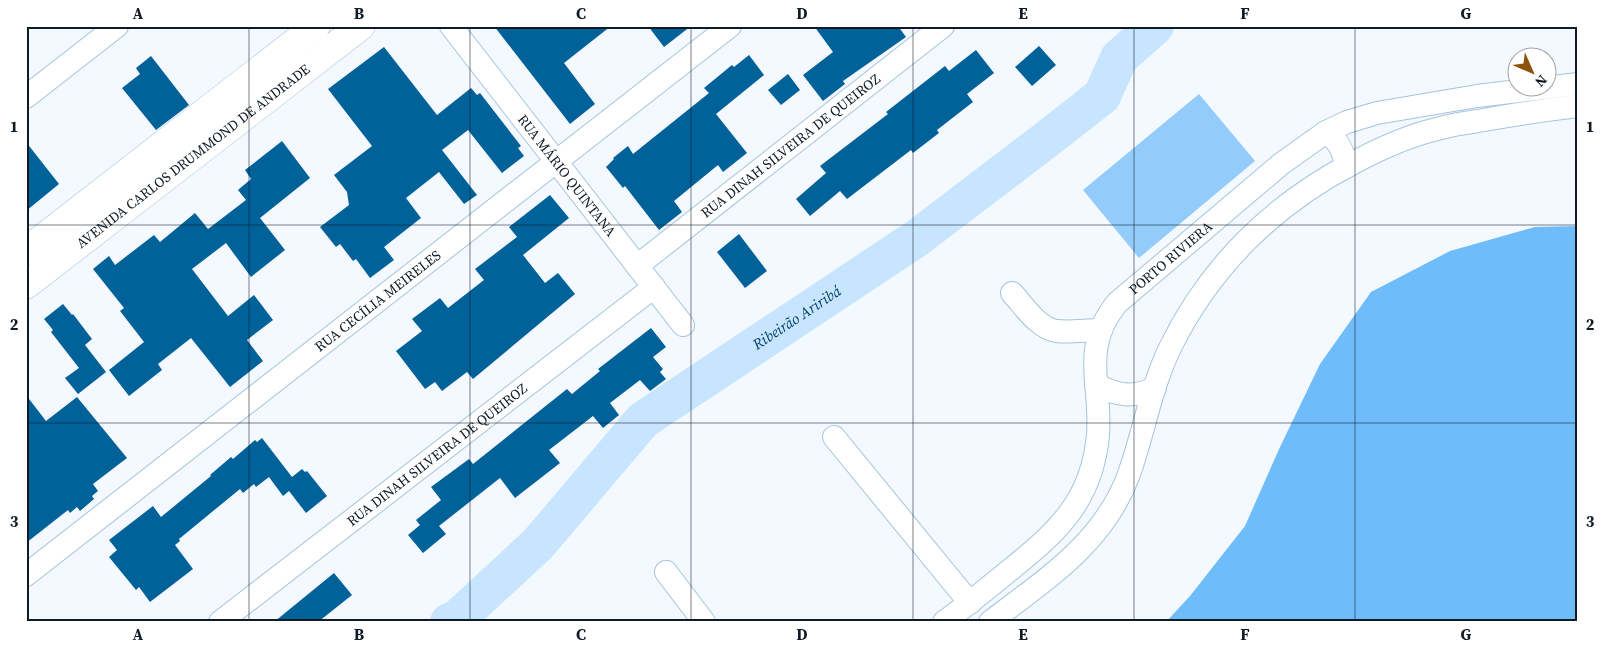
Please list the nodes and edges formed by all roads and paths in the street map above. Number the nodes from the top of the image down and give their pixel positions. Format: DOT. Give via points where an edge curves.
graph roads {
  1 [pos="117,26"];
  2 [pos="316,26"];
  3 [pos="361,26"];
  4 [pos="451,26"];
  5 [pos="730,26"];
  6 [pos="943,26"];
  7 [pos="1578,84"];
  8 [pos="26,98"];
  9 [pos="1578,106"];
  10 [pos="1377,113"];
  11 [pos="1326,132"];
  12 [pos="1384,148"];
  13 [pos="556,162"];
  14 [pos="1346,167"];
  15 [pos="26,250"];
  16 [pos="637,266"];
  17 [pos="26,284"];
  18 [pos="654,287"];
  19 [pos="1012,294"];
  20 [pos="683,325"];
  21 [pos="1100,330"];
  22 [pos="1096,384"];
  23 [pos="1156,388"];
  24 [pos="834,436"];
  25 [pos="666,572"];
  26 [pos="26,575"];
  27 [pos="970,603"];
  28 [pos="220,622"];
  29 [pos="704,622"];
  30 [pos="944,622"];
  31 [pos="990,622"];
  1 -- 8 [label="street"];
  2 -- 15 [label="main road, AVENIDA CARLOS DRUMMOND DE ANDRADE"];
  3 -- 17 [label="main road, AVENIDA CARLOS DRUMMOND DE ANDRADE"];
  4 -- 13 [label="street, RUA MÁRIO QUINTANA"];
  5 -- 13 [label="street, RUA CECÍLIA MEIRELES"];
  6 -- 16 [label="street, RUA DINAH SILVEIRA DE QUEIROZ"];
  7 -- 10 [label="street, PORTO RIVIERA" via="1477,96"];
  9 -- 12 [label="street" via="1517,113 1439,128"];
  10 -- 11 [label="street, PORTO RIVIERA"];
  10 -- 12 [label="street" via="1374,135"];
  11 -- 14 [label="street" via="1342,150"];
  11 -- 21 [label="street, PORTO RIVIERA" via="1281,164 1117,303"];
  12 -- 14 [label="street"];
  13 -- 16 [label="street, RUA MÁRIO QUINTANA"];
  13 -- 26 [label="street, RUA CECÍLIA MEIRELES"];
  14 -- 23 [label="street" via="1283,207 1259,227 1218,272 1184,321 1159,374"];
  16 -- 18 [label="street, RUA MÁRIO QUINTANA"];
  18 -- 20 [label="street, RUA MÁRIO QUINTANA"];
  18 -- 28 [label="street, RUA DINAH SILVEIRA DE QUEIROZ"];
  19 -- 21 [label="street" via="1049,328"];
  21 -- 22 [label="street, PORTO RIVIERA" via="1095,350"];
  22 -- 23 [label="street" via="1116,394 1126,395"];
  22 -- 27 [label="street, PORTO RIVIERA" via="1096,451 1092,469 1074,508 1046,541"];
  23 -- 31 [label="street" via="1128,474 1100,527 1075,554"];
  24 -- 27 [label="street"];
  25 -- 29 [label="street"];
  27 -- 30 [label="street, PORTO RIVIERA"];
}
